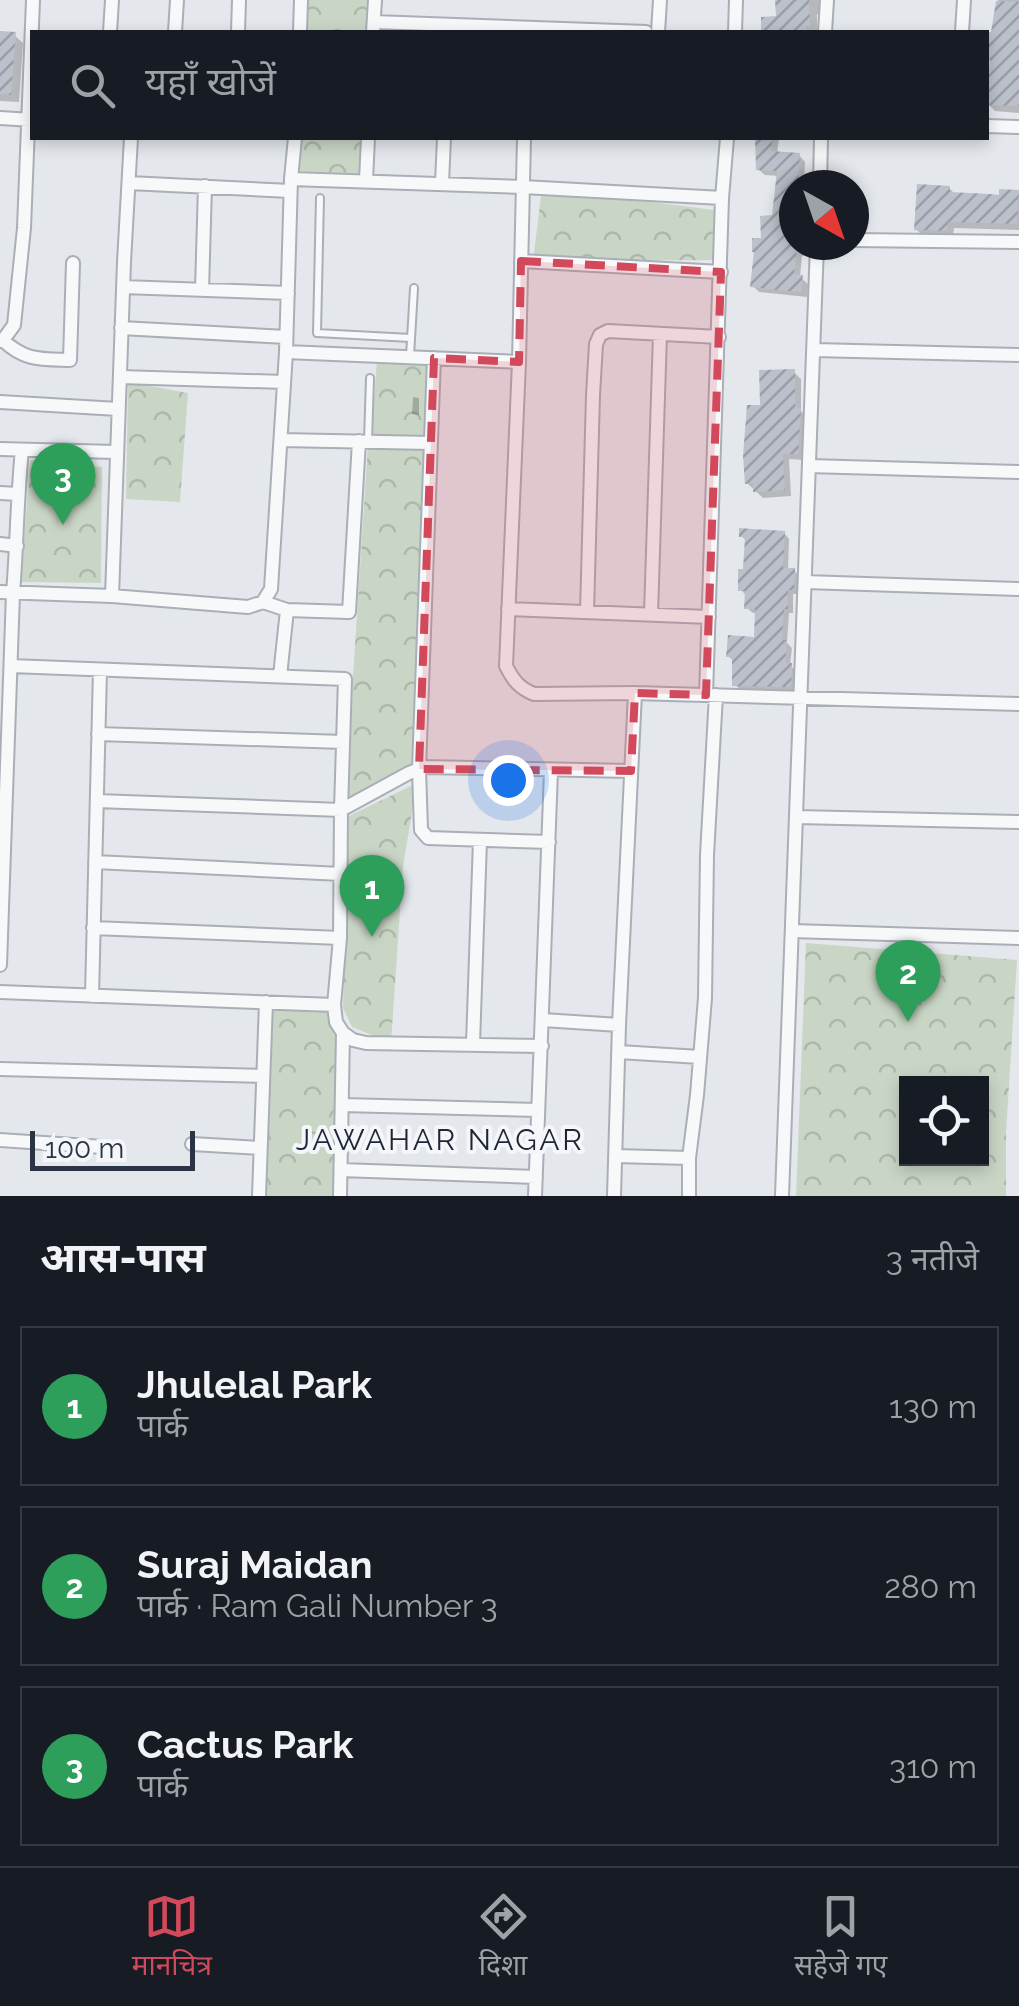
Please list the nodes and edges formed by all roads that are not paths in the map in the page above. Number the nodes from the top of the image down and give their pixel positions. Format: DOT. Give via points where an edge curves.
graph roads {
  1 [pos="32,0"];
  2 [pos="112,0"];
  3 [pos="176,0"];
  4 [pos="239,0"];
  5 [pos="301,0"];
  6 [pos="375,0"];
  7 [pos="660,0"];
  8 [pos="736,0"];
  9 [pos="826,0"];
  10 [pos="964,0"];
  11 [pos="374,27"];
  12 [pos="449,28"];
  13 [pos="32,30"];
  14 [pos="110,30"];
  15 [pos="175,30"];
  16 [pos="238,30"];
  17 [pos="300,30"];
  18 [pos="548,30"];
  19 [pos="658,30"];
  20 [pos="735,30"];
  21 [pos="825,30"];
  22 [pos="962,30"];
  23 [pos="0,118"];
  24 [pos="30,120"];
  25 [pos="989,126"];
  26 [pos="1019,127"];
  27 [pos="30,135"];
  28 [pos="132,140"];
  29 [pos="295,140"];
  30 [pos="368,140"];
  31 [pos="444,140"];
  32 [pos="524,140"];
  33 [pos="728,140"];
  34 [pos="821,140"];
  35 [pos="820,170"];
  36 [pos="366,180"];
  37 [pos="129,183"];
  38 [pos="442,183"];
  39 [pos="290,185"];
  40 [pos="205,186"];
  41 [pos="523,187"];
  42 [pos="320,198"];
  43 [pos="722,198"];
  44 [pos="869,240"];
  45 [pos="1019,242"];
  46 [pos="521,260"];
  47 [pos="817,260"];
  48 [pos="72,262"];
  49 [pos="720,272"];
  50 [pos="123,287"];
  51 [pos="414,288"];
  52 [pos="202,290"];
  53 [pos="288,293"];
  54 [pos="121,328"];
  55 [pos="660,334"];
  56 [pos="286,336"];
  57 [pos="719,337"];
  58 [pos="411,338"];
  59 [pos="2,340"];
  60 [pos="814,350"];
  61 [pos="286,352"];
  62 [pos="1019,355"];
  63 [pos="410,357"];
  64 [pos="434,358"];
  65 [pos="518,362"];
  66 [pos="120,377"];
  67 [pos="370,378"];
  68 [pos="284,382"];
  69 [pos="0,402"];
  70 [pos="118,408"];
  71 [pos="280,440"];
  72 [pos="363,442"];
  73 [pos="431,443"];
  74 [pos="0,450"];
  75 [pos="22,450"];
  76 [pos="116,452"];
  77 [pos="809,466"];
  78 [pos="1019,472"];
  79 [pos="0,493"];
  80 [pos="18,494"];
  81 [pos="0,544"];
  82 [pos="17,546"];
  83 [pos="805,582"];
  84 [pos="1019,589"];
  85 [pos="7,593"];
  86 [pos="112,596"];
  87 [pos="263,602"];
  88 [pos="508,609"];
  89 [pos="287,610"];
  90 [pos="587,612"];
  91 [pos="651,614"];
  92 [pos="709,616"];
  93 [pos="11,666"];
  94 [pos="100,670"];
  95 [pos="280,676"];
  96 [pos="634,693"];
  97 [pos="711,695"];
  98 [pos="800,698"];
  99 [pos="1019,704"];
  100 [pos="98,734"];
  101 [pos="344,742"];
  102 [pos="418,769"];
  103 [pos="551,771"];
  104 [pos="631,771"];
  105 [pos="96,801"];
  106 [pos="341,810"];
  107 [pos="797,817"];
  108 [pos="1019,822"];
  109 [pos="480,840"];
  110 [pos="548,842"];
  111 [pos="95,862"];
  112 [pos="340,874"];
  113 [pos="93,928"];
  114 [pos="792,931"];
  115 [pos="340,938"];
  116 [pos="1019,938"];
  117 [pos="0,964"];
  118 [pos="0,992"];
  119 [pos="92,996"];
  120 [pos="266,1002"];
  121 [pos="334,1005"];
  122 [pos="543,1020"];
  123 [pos="619,1026"];
  124 [pos="343,1033"];
  125 [pos="473,1044"];
  126 [pos="542,1046"];
  127 [pos="618,1052"];
  128 [pos="700,1057"];
  129 [pos="0,1070"];
  130 [pos="263,1076"];
  131 [pos="342,1104"];
  132 [pos="538,1110"];
  133 [pos="0,1140"];
  134 [pos="192,1144"];
  135 [pos="103,1147"];
  136 [pos="260,1148"];
  137 [pos="615,1156"];
  138 [pos="689,1158"];
  139 [pos="341,1170"];
  140 [pos="536,1177"];
  141 [pos="258,1196"];
  142 [pos="340,1196"];
  143 [pos="535,1196"];
  144 [pos="614,1196"];
  145 [pos="690,1196"];
  146 [pos="782,1196"];
  1 -- 13 [label="street"];
  2 -- 14 [label="street"];
  3 -- 15 [label="street"];
  4 -- 16 [label="street"];
  5 -- 17 [label="street"];
  6 -- 11 [label="street"];
  7 -- 19 [label="street"];
  8 -- 20 [label="street"];
  9 -- 21 [label="street"];
  10 -- 22 [label="street"];
  11 -- 12 [label="street"];
  12 -- 18 [label="street"];
  23 -- 24 [label="street"];
  25 -- 26 [label="street"];
  27 -- 59 [label="street" via="14,325"];
  28 -- 37 [label="street"];
  29 -- 39 [label="street"];
  30 -- 36 [label="street"];
  31 -- 38 [label="street"];
  32 -- 41 [label="street"];
  33 -- 43 [label="street"];
  34 -- 35 [label="street"];
  36 -- 38 [label="street"];
  36 -- 39 [label="street"];
  37 -- 40 [label="street"];
  37 -- 50 [label="street"];
  38 -- 41 [label="street"];
  39 -- 40 [label="street"];
  39 -- 53 [label="street"];
  40 -- 52 [label="street"];
  41 -- 43 [label="street"];
  41 -- 46 [label="street"];
  42 -- 58 [label="lane" via="317,333"];
  43 -- 49 [label="street"];
  44 -- 45 [label="street"];
  46 -- 49 [label="street"];
  46 -- 65 [label="street"];
  47 -- 60 [label="street"];
  48 -- 59 [label="street" via="70,360 28,357"];
  49 -- 57 [label="street"];
  50 -- 52 [label="street"];
  50 -- 54 [label="street"];
  51 -- 58 [label="lane"];
  52 -- 53 [label="street"];
  53 -- 56 [label="street"];
  54 -- 56 [label="street"];
  54 -- 66 [label="street"];
  55 -- 57 [label="street"];
  55 -- 90 [label="street" via="608,332 596,344"];
  55 -- 91 [label="street"];
  56 -- 61 [label="street"];
  57 -- 92 [label="street"];
  58 -- 63 [label="lane"];
  60 -- 62 [label="street"];
  60 -- 77 [label="street"];
  61 -- 63 [label="street"];
  61 -- 68 [label="street"];
  63 -- 64 [label="street"];
  64 -- 65 [label="street"];
  64 -- 73 [label="street"];
  65 -- 88 [label="street"];
  66 -- 68 [label="street"];
  66 -- 70 [label="street"];
  67 -- 72 [label="lane"];
  68 -- 71 [label="street"];
  69 -- 70 [label="street"];
  70 -- 76 [label="street"];
  71 -- 72 [label="street"];
  71 -- 87 [label="street" via="271,589"];
  72 -- 73 [label="street"];
  72 -- 89 [label="street" via="349,612"];
  73 -- 102 [label="street"];
  74 -- 75 [label="street"];
  75 -- 76 [label="street"];
  75 -- 80 [label="street"];
  76 -- 86 [label="street"];
  77 -- 78 [label="street"];
  77 -- 83 [label="street"];
  79 -- 80 [label="street"];
  80 -- 82 [label="street"];
  81 -- 82 [label="street"];
  82 -- 85 [label="street"];
  83 -- 84 [label="street"];
  83 -- 98 [label="street"];
  85 -- 86 [label="street"];
  85 -- 93 [label="street"];
  86 -- 87 [label="street" via="248,607"];
  87 -- 89 [label="street"];
  88 -- 90 [label="street"];
  88 -- 96 [label="street" via="506,666 522,689"];
  89 -- 95 [label="street"];
  90 -- 91 [label="street"];
  91 -- 92 [label="street"];
  92 -- 97 [label="street"];
  93 -- 94 [label="street"];
  93 -- 117 [label="street"];
  94 -- 95 [label="street"];
  94 -- 100 [label="street"];
  95 -- 101 [label="street" via="345,679"];
  96 -- 97 [label="street"];
  96 -- 104 [label="street"];
  97 -- 98 [label="street"];
  97 -- 128 [label="street"];
  98 -- 99 [label="street"];
  98 -- 107 [label="street"];
  100 -- 101 [label="street"];
  100 -- 105 [label="street"];
  101 -- 106 [label="street"];
  102 -- 103 [label="street"];
  102 -- 106 [label="street"];
  102 -- 109 [label="street" via="424,836"];
  103 -- 104 [label="street"];
  103 -- 110 [label="street"];
  104 -- 123 [label="street"];
  105 -- 106 [label="street"];
  105 -- 111 [label="street"];
  106 -- 112 [label="street"];
  107 -- 108 [label="street"];
  107 -- 114 [label="street"];
  109 -- 110 [label="street"];
  109 -- 125 [label="street"];
  110 -- 122 [label="street"];
  111 -- 112 [label="street"];
  111 -- 113 [label="street"];
  112 -- 115 [label="street"];
  113 -- 115 [label="street"];
  113 -- 119 [label="street"];
  114 -- 116 [label="street"];
  114 -- 146 [label="street"];
  115 -- 121 [label="street"];
  118 -- 119 [label="street"];
  119 -- 120 [label="street"];
  120 -- 121 [label="street"];
  120 -- 130 [label="street"];
  121 -- 124 [label="street"];
  122 -- 123 [label="street"];
  122 -- 126 [label="street"];
  123 -- 127 [label="street"];
  124 -- 125 [label="street" via="366,1043"];
  124 -- 131 [label="street"];
  125 -- 126 [label="street"];
  126 -- 132 [label="street"];
  127 -- 128 [label="street"];
  127 -- 137 [label="street"];
  128 -- 138 [label="street"];
  129 -- 130 [label="street"];
  130 -- 136 [label="street"];
  131 -- 132 [label="street"];
  131 -- 139 [label="street"];
  132 -- 140 [label="street"];
  133 -- 135 [label="street"];
  134 -- 136 [label="street"];
  136 -- 141 [label="street"];
  137 -- 138 [label="street"];
  137 -- 144 [label="street"];
  138 -- 145 [label="street"];
  139 -- 140 [label="street"];
  139 -- 142 [label="street"];
  140 -- 143 [label="street"];
}
